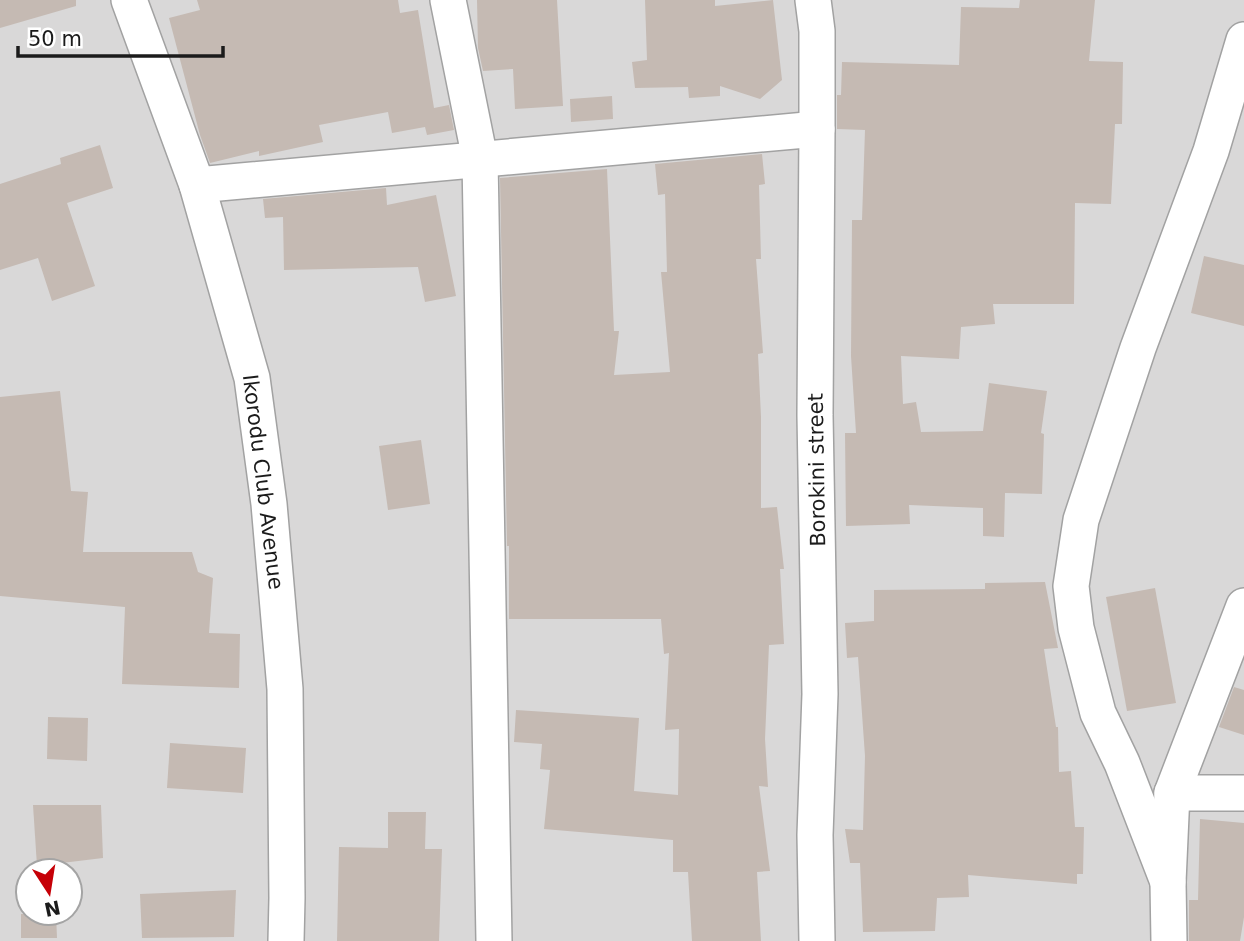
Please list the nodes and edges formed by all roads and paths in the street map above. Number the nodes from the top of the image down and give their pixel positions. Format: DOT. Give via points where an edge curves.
graph roads {
  1 [pos="129,0"];
  2 [pos="448,0"];
  3 [pos="813,0"];
  4 [pos="1244,40"];
  5 [pos="817,129"];
  6 [pos="480,159"];
  7 [pos="197,185"];
  8 [pos="1244,606"];
  9 [pos="1172,793"];
  10 [pos="1244,793"];
  11 [pos="1168,882"];
  12 [pos="285,941"];
  13 [pos="494,941"];
  14 [pos="817,941"];
  15 [pos="1169,941"];
  1 -- 7 [label="street, Ikorodu Club Avenue"];
  2 -- 6 [label="street"];
  3 -- 5 [label="street, Borokini street"];
  4 -- 11 [label="street" via="1211,151 1081,520 1071,586 1076,628 1098,713"];
  5 -- 6 [label="street"];
  5 -- 14 [label="street, Borokini street"];
  6 -- 7 [label="street"];
  6 -- 13 [label="street"];
  7 -- 12 [label="street, Ikorodu Club Avenue" via="252,378 269,504 285,689"];
  8 -- 9 [label="street"];
  9 -- 10 [label="street"];
  9 -- 11 [label="street"];
  11 -- 15 [label="street"];
}
